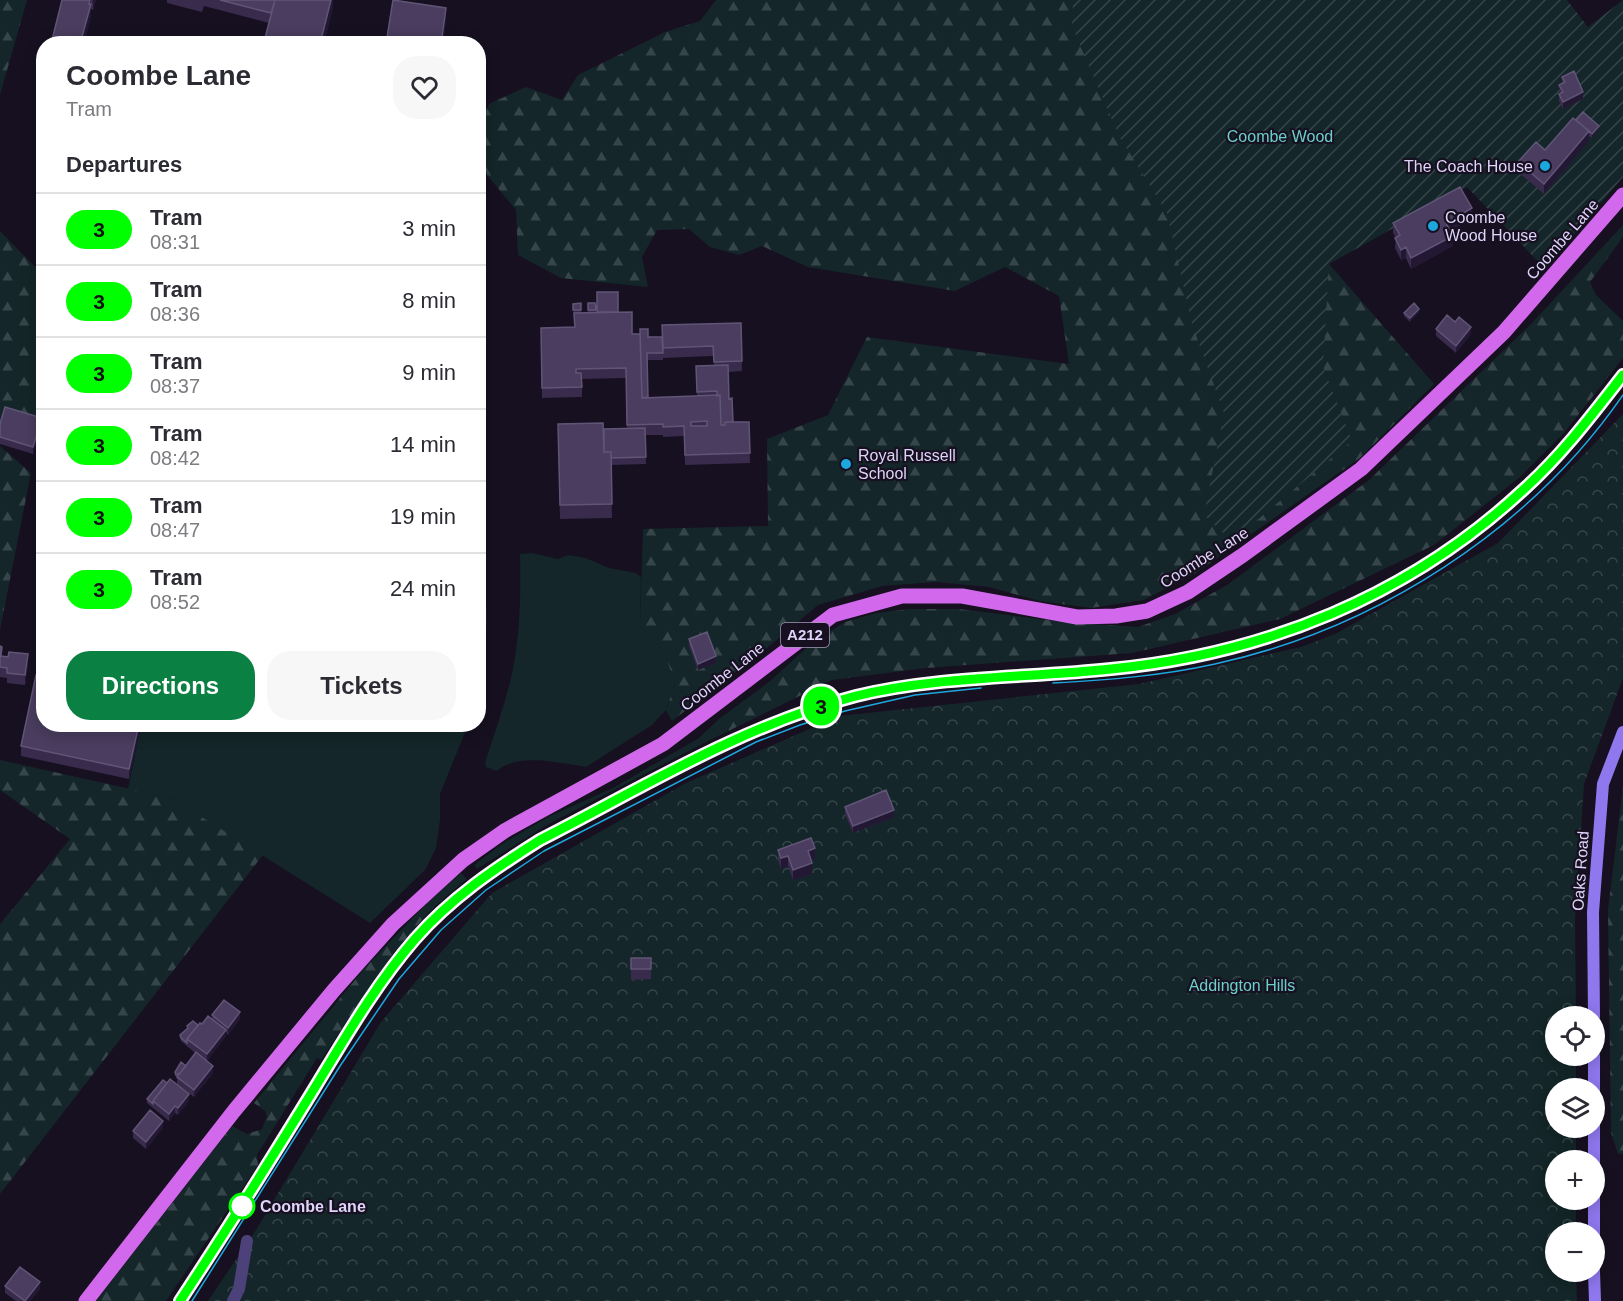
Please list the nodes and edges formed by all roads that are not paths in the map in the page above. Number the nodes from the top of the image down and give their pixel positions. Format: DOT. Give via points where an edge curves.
graph roads {
  1 [pos="1623,195"];
  2 [pos="1623,732"];
  3 [pos="1594,1006"];
  4 [pos="1594,1066"];
  5 [pos="1594,1222"];
  6 [pos="247,1241"];
  7 [pos="1594,1282"];
  8 [pos="86,1301"];
  9 [pos="233,1301"];
  10 [pos="1595,1301"];
  1 -- 8 [label="main road, Coombe Lane / A212" via="1504,332 1360,469 1188,592 1148,611 1116,616 1068,616 962,596 902,596 833,615 663,744 506,830 463,860 393,924 334,990"];
  2 -- 3 [label="street, Oaks Road" via="1603,784 1593,912"];
  4 -- 5 [label="street"];
  6 -- 9 [label="street" via="239,1289"];
  7 -- 10 [label="street"];
}
